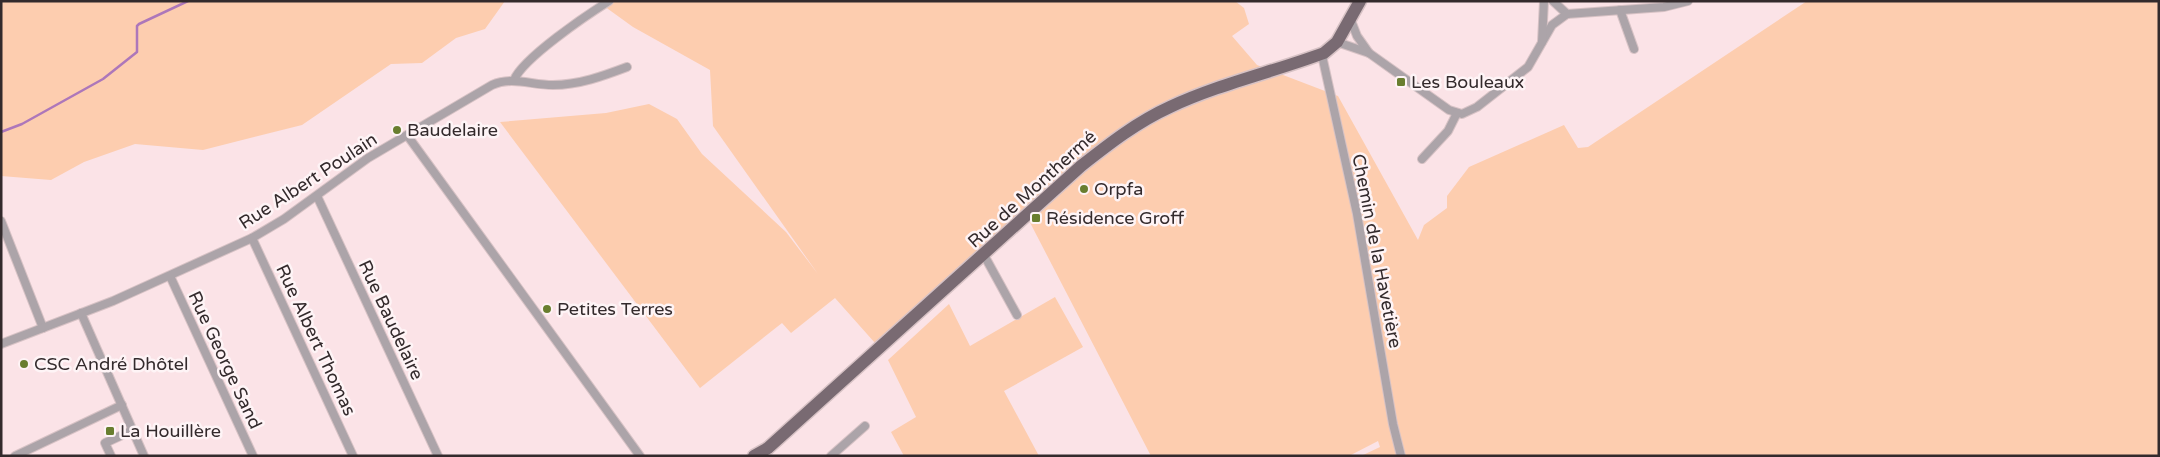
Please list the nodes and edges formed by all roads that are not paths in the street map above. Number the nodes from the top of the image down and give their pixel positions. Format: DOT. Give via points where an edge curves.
graph roads {
  1 [pos="609,1"];
  2 [pos="1360,1"];
  3 [pos="1544,1"];
  4 [pos="1553,1"];
  5 [pos="1688,1"];
  6 [pos="1670,3"];
  7 [pos="1620,10"];
  8 [pos="1567,14"];
  9 [pos="1350,18"];
  10 [pos="1337,42"];
  11 [pos="1542,44"];
  12 [pos="1634,49"];
  13 [pos="1324,53"];
  14 [pos="1369,53"];
  15 [pos="628,67"];
  16 [pos="514,80"];
  17 [pos="1457,113"];
  18 [pos="407,135"];
  19 [pos="1422,159"];
  20 [pos="317,196"];
  21 [pos="1,221"];
  22 [pos="252,238"];
  23 [pos="984,255"];
  24 [pos="170,276"];
  25 [pos="81,314"];
  26 [pos="1017,315"];
  27 [pos="43,328"];
  28 [pos="1,344"];
  29 [pos="122,405"];
  30 [pos="865,426"];
  31 [pos="133,430"];
  32 [pos="18,455"];
  33 [pos="141,455"];
  34 [pos="111,456"];
  35 [pos="253,456"];
  36 [pos="353,456"];
  37 [pos="438,456"];
  38 [pos="640,456"];
  39 [pos="754,456"];
  40 [pos="831,456"];
  41 [pos="1401,456"];
  1 -- 16 [label="street" via="534,56 517,72"];
  2 -- 9 [label="main road, Rue de Monthermé"];
  3 -- 11 [label="street"];
  4 -- 8 [label="street"];
  5 -- 6 [label="street"];
  6 -- 7 [label="street"];
  7 -- 8 [label="street"];
  7 -- 12 [label="street"];
  8 -- 11 [label="street" via="1552,25"];
  9 -- 10 [label="main road, Rue de Monthermé"];
  9 -- 14 [label="street"];
  10 -- 13 [label="main road, Rue de Monthermé"];
  10 -- 14 [label="street"];
  11 -- 17 [label="street" via="1528,67 1477,107"];
  13 -- 23 [label="main road, Rue de Monthermé" via="1199,94 1114,140"];
  13 -- 41 [label="street, Chemin de la Havetière"];
  14 -- 17 [label="street"];
  15 -- 16 [label="street" via="572,84"];
  16 -- 18 [label="street, Rue Albert Poulain" via="492,85"];
  17 -- 19 [label="street" via="1448,131"];
  18 -- 20 [label="street, Rue Albert Poulain"];
  18 -- 38 [label="street"];
  20 -- 22 [label="street, Rue Albert Poulain"];
  20 -- 37 [label="street, Rue Baudelaire"];
  21 -- 27 [label="street"];
  22 -- 24 [label="street, Rue Albert Poulain"];
  22 -- 36 [label="street, Rue Albert Thomas"];
  23 -- 26 [label="street"];
  23 -- 39 [label="main road, Rue de Monthermé" via="768,448"];
  24 -- 25 [label="street, Rue Albert Poulain"];
  24 -- 35 [label="street, Rue George Sand"];
  25 -- 27 [label="street, Rue Albert Poulain"];
  25 -- 29 [label="street"];
  27 -- 28 [label="street, Rue Albert Poulain"];
  29 -- 31 [label="street"];
  29 -- 32 [label="street"];
  30 -- 40 [label="street"];
  31 -- 33 [label="street"];
  31 -- 34 [label="street" via="105,443"];
}
